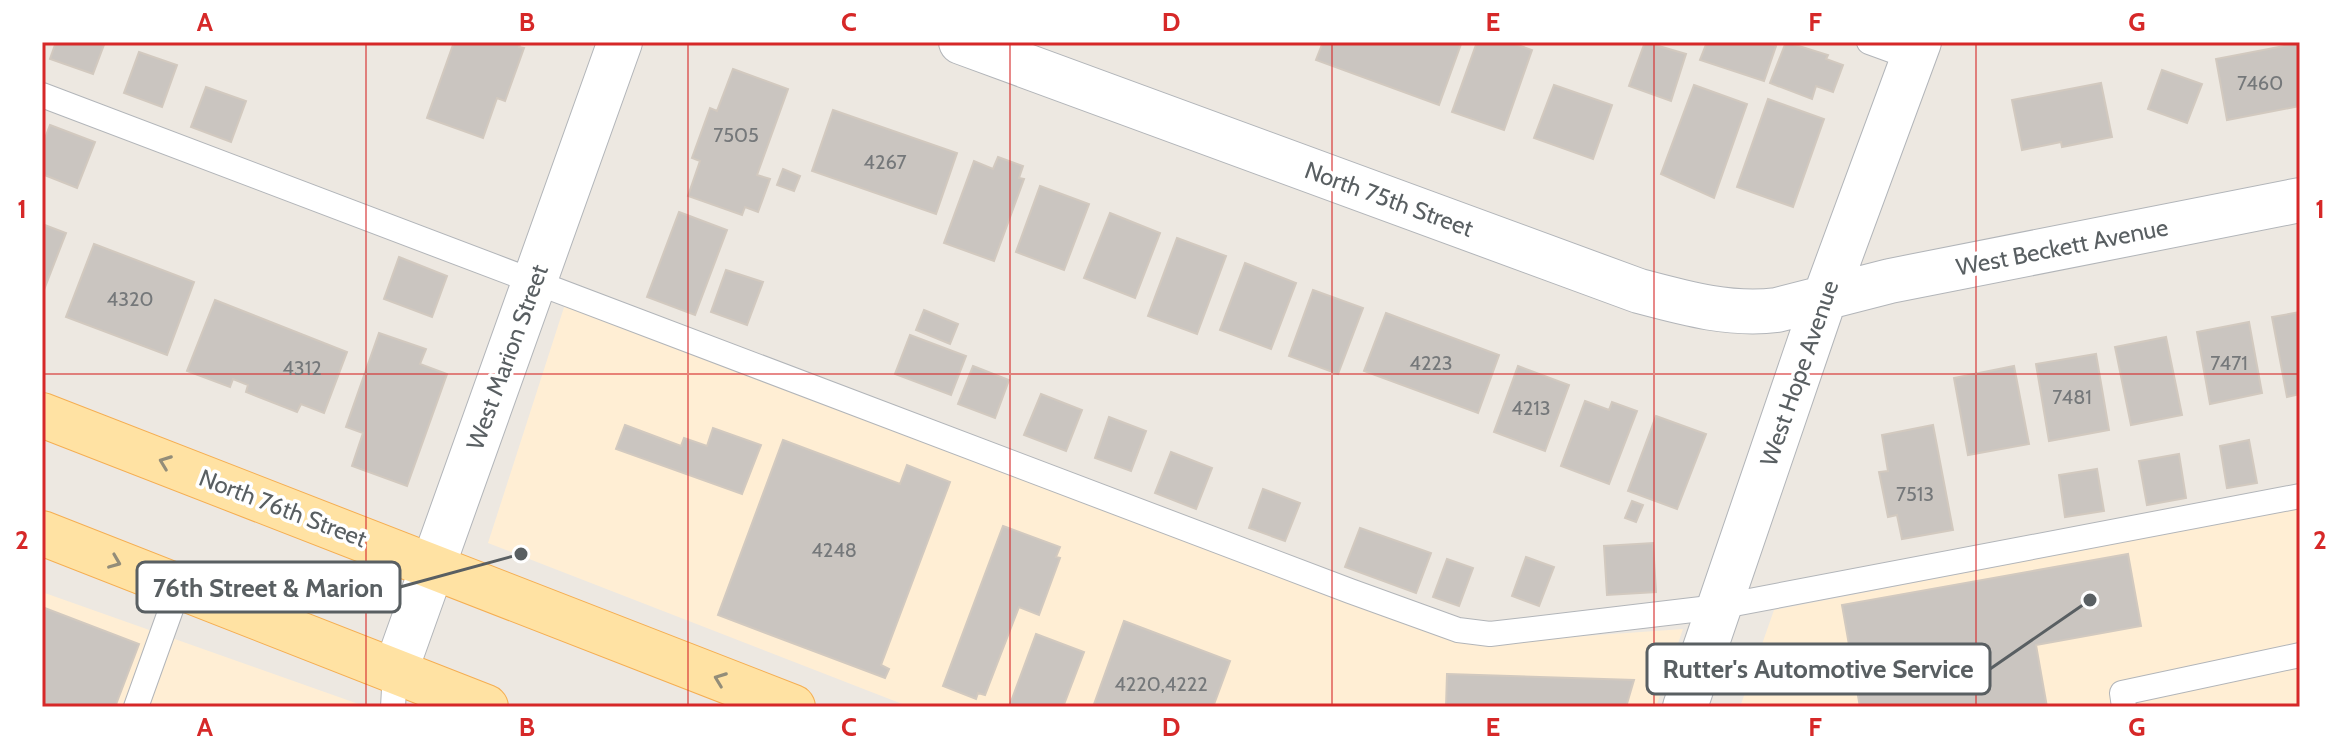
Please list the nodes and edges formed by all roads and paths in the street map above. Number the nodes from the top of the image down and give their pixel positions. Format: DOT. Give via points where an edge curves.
graph roads {
  1 [pos="620,42"];
  2 [pos="961,42"];
  3 [pos="1869,42"];
  4 [pos="1916,50"];
  5 [pos="42,95"];
  6 [pos="2300,200"];
  7 [pos="534,281"];
  8 [pos="1825,297"];
  9 [pos="42,415"];
  10 [pos="2300,496"];
  11 [pos="42,533"];
  12 [pos="432,566"];
  13 [pos="179,587"];
  14 [pos="1718,607"];
  15 [pos="2300,655"];
  16 [pos="394,690"];
  17 [pos="136,707"];
  18 [pos="486,707"];
  19 [pos="793,707"];
  20 [pos="1685,707"];
  21 [pos="2124,707"];
  1 -- 7 [label="street, West Marion Street"];
  2 -- 8 [label="street, North 75th Street" via="1639,291 1705,308 1758,312"];
  3 -- 4 [label="lane"];
  4 -- 8 [label="street, West Hope Avenue"];
  5 -- 7 [label="lane"];
  6 -- 8 [label="street, West Beckett Avenue"];
  7 -- 12 [label="street, West Marion Street"];
  7 -- 14 [label="lane" via="1458,630 1490,634"];
  8 -- 14 [label="street, West Hope Avenue"];
  12 -- 9 [label="main road, North 76th Street, one-way"];
  10 -- 14 [label="lane"];
  11 -- 13 [label="main road, one-way"];
  12 -- 16 [label="street, West Marion Street"];
  19 -- 12 [label="main road, North 76th Street, one-way"];
  13 -- 16 [label="main road"];
  13 -- 17 [label="lane"];
  14 -- 20 [label="street, West Hope Avenue"];
  15 -- 21 [label="lane" via="2122,693"];
  16 -- 18 [label="main road"];
}
